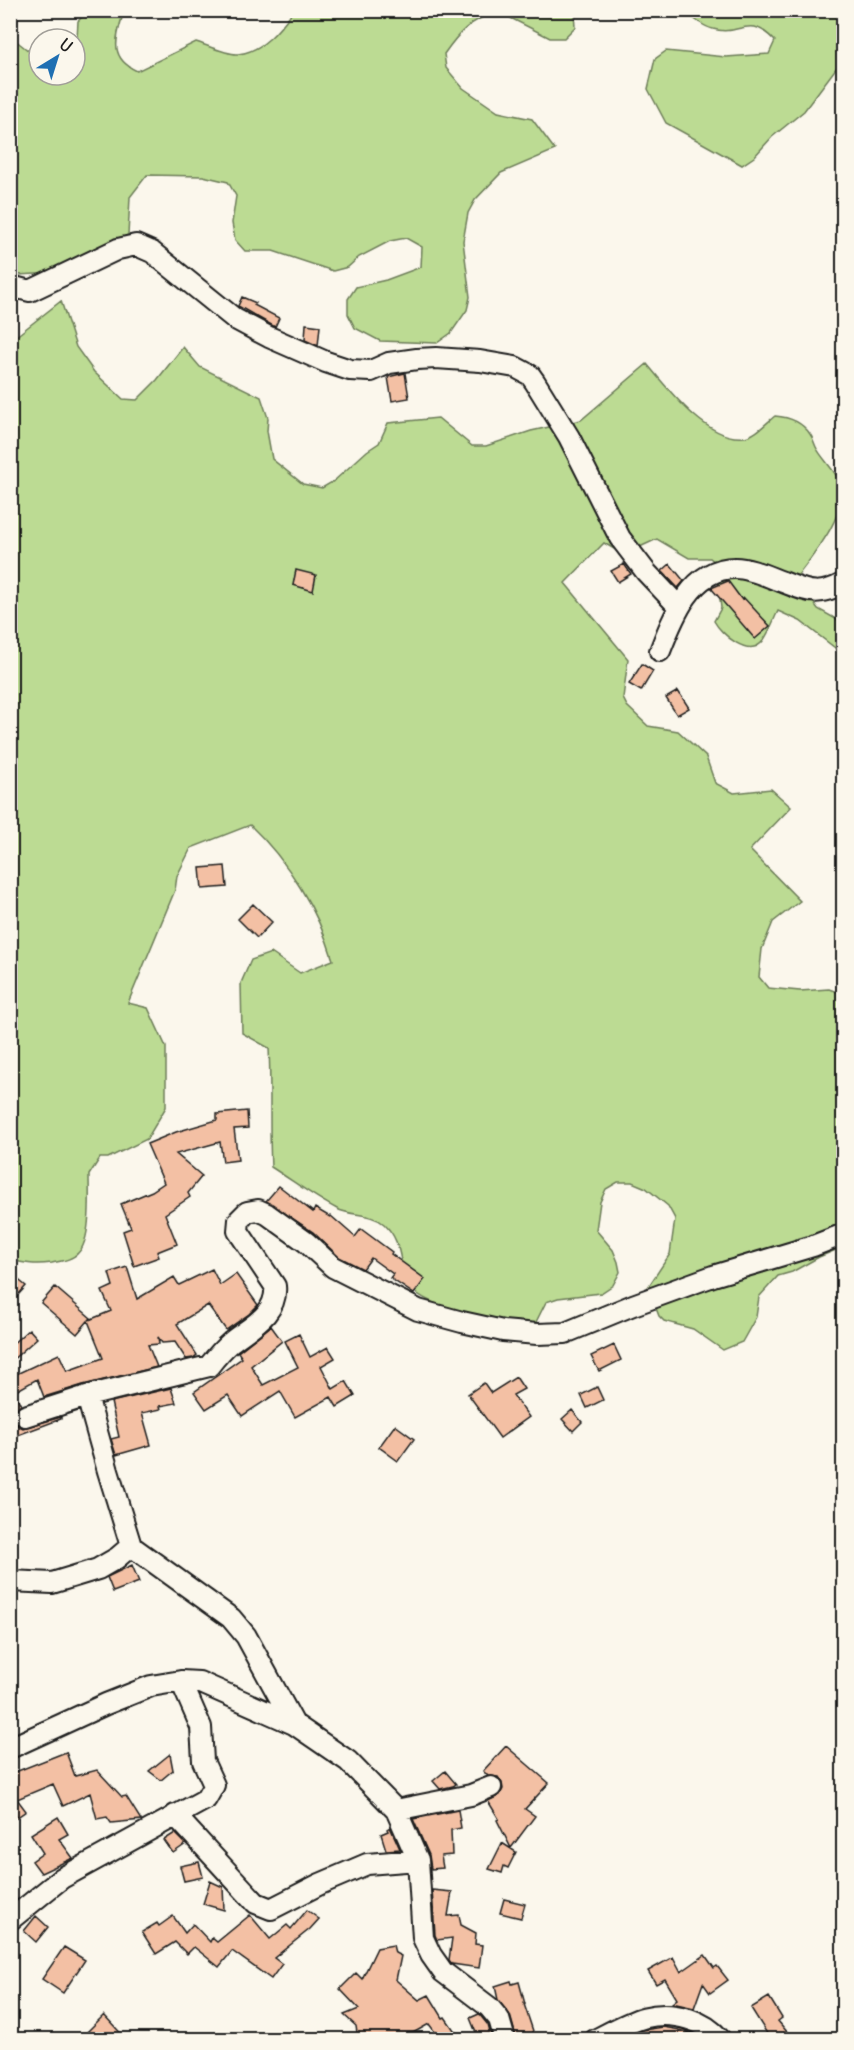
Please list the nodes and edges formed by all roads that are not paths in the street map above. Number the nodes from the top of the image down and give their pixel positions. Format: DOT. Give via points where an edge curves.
graph roads {
  1 [pos="10,286"];
  2 [pos="843,583"];
  3 [pos="679,607"];
  4 [pos="660,651"];
  5 [pos="843,1234"];
  6 [pos="87,1396"];
  7 [pos="25,1416"];
  8 [pos="131,1546"];
  9 [pos="10,1581"];
  10 [pos="181,1681"];
  11 [pos="294,1724"];
  12 [pos="10,1748"];
  13 [pos="491,1787"];
  14 [pos="396,1810"];
  15 [pos="175,1815"];
  16 [pos="418,1860"];
  17 [pos="10,1920"];
  18 [pos="505,2040"];
  19 [pos="595,2040"];
  20 [pos="721,2040"];
  1 -- 3 [label="street" via="30,291 118,249 136,245 152,252 235,319 350,370 371,371 388,363 436,358 515,367 535,382 620,538"];
  2 -- 3 [label="street" via="828,592 807,592 736,568 713,571"];
  3 -- 4 [label="street"];
  5 -- 6 [label="street" via="713,1276 565,1334 537,1334 462,1322 418,1310 333,1267 267,1214 258,1210 247,1212 239,1220 238,1231 275,1286 276,1294 258,1323 220,1352 209,1366"];
  6 -- 7 [label="street"];
  6 -- 8 [label="street"];
  8 -- 9 [label="street" via="98,1569 52,1583"];
  8 -- 11 [label="street" via="231,1618 246,1636"];
  10 -- 11 [label="street" via="199,1682"];
  10 -- 12 [label="street" via="151,1686"];
  10 -- 15 [label="street" via="201,1726 203,1761 214,1785 206,1799"];
  11 -- 14 [label="street" via="348,1761"];
  13 -- 14 [label="street" via="471,1795"];
  14 -- 16 [label="street"];
  15 -- 16 [label="street" via="256,1903 271,1909 367,1864"];
  15 -- 17 [label="street" via="62,1878"];
  16 -- 18 [label="street" via="423,1938 431,1955 442,1972 489,2007 499,2019"];
  19 -- 20 [label="street" via="654,2014 675,2014 713,2030"];
}
